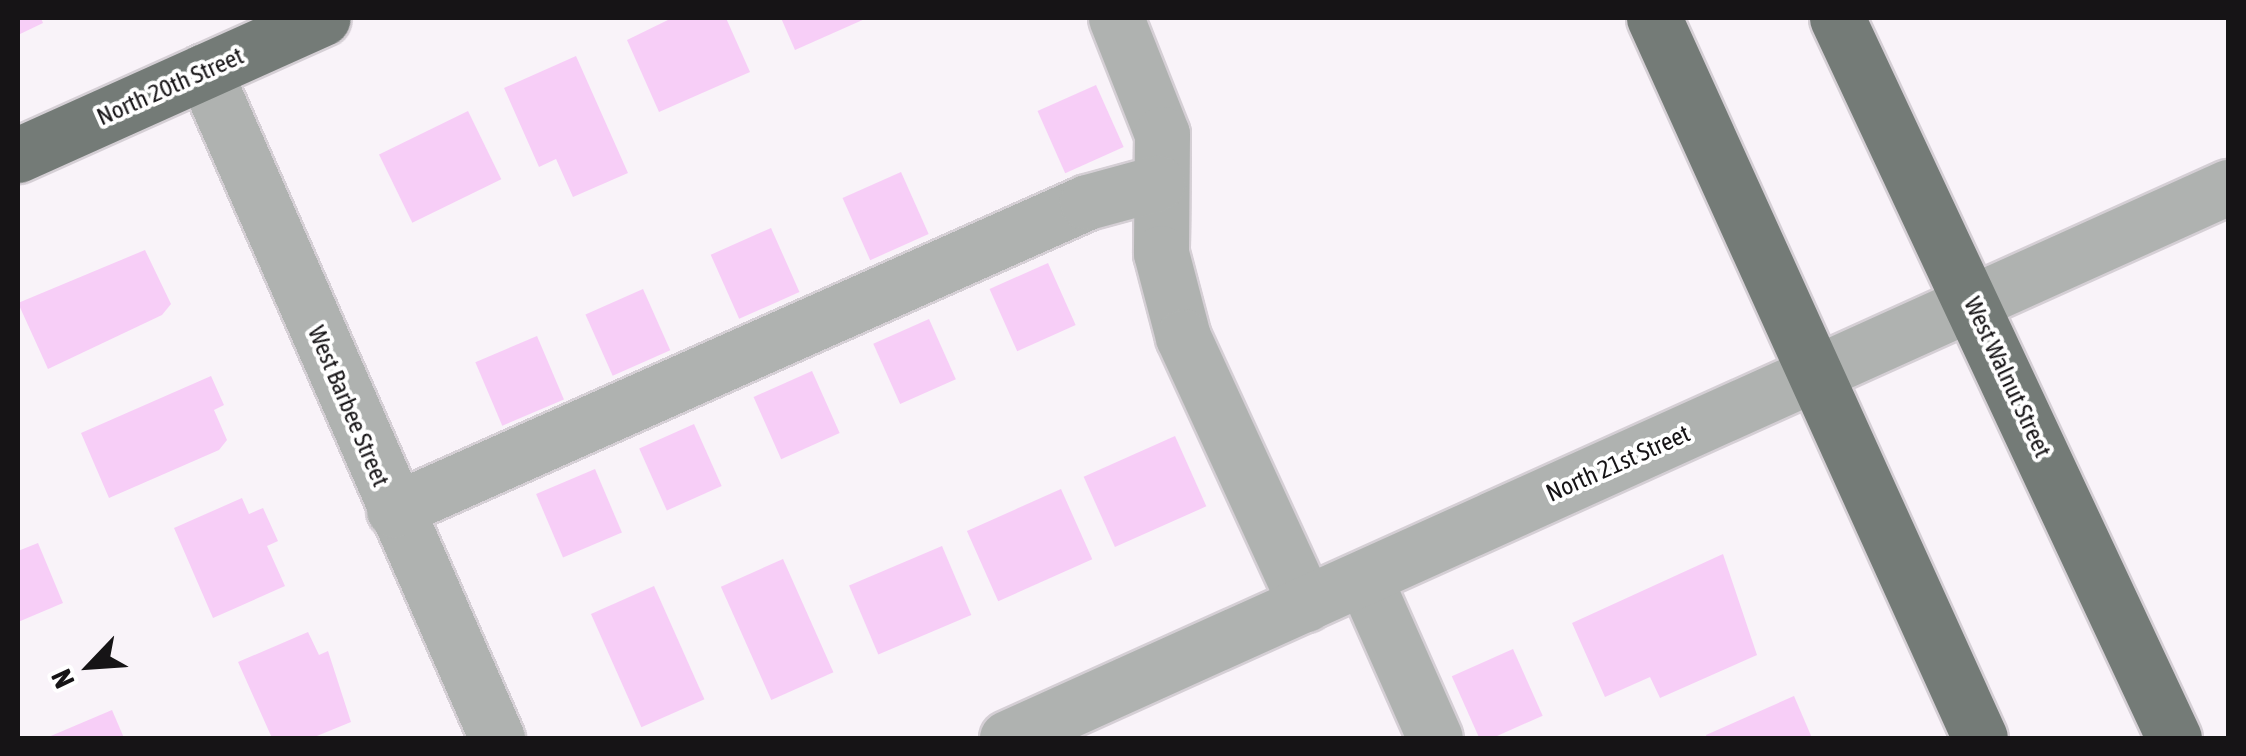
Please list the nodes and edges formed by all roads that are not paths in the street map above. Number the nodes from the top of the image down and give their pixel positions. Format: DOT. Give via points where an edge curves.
graph roads {
  1 [pos="323,18"];
  2 [pos="1116,18"];
  3 [pos="1654,18"];
  4 [pos="1837,18"];
  5 [pos="204,72"];
  6 [pos="18,154"];
  7 [pos="1156,184"];
  8 [pos="2228,187"];
  9 [pos="1973,301"];
  10 [pos="1810,376"];
  11 [pos="394,510"];
  12 [pos="1364,578"];
  13 [pos="1306,604"];
  14 [pos="497,738"];
  15 [pos="1006,738"];
  16 [pos="1434,738"];
  17 [pos="1980,738"];
  18 [pos="2174,738"];
  1 -- 5 [label="main road, North 20th Street"];
  2 -- 7 [label="street" via="1162,134"];
  3 -- 10 [label="main road"];
  4 -- 9 [label="main road, West Walnut Street"];
  5 -- 6 [label="main road, North 20th Street"];
  5 -- 11 [label="street, West Barbee Street"];
  7 -- 11 [label="street" via="1087,202"];
  7 -- 13 [label="street" via="1161,253 1183,337"];
  8 -- 9 [label="street, North 21st Street"];
  9 -- 10 [label="street, North 21st Street"];
  9 -- 18 [label="main road, West Walnut Street"];
  10 -- 12 [label="street, North 21st Street"];
  10 -- 17 [label="main road"];
  11 -- 14 [label="street, West Barbee Street"];
  12 -- 13 [label="street, North 21st Street"];
  12 -- 16 [label="street"];
  13 -- 15 [label="street, North 21st Street"];
}
